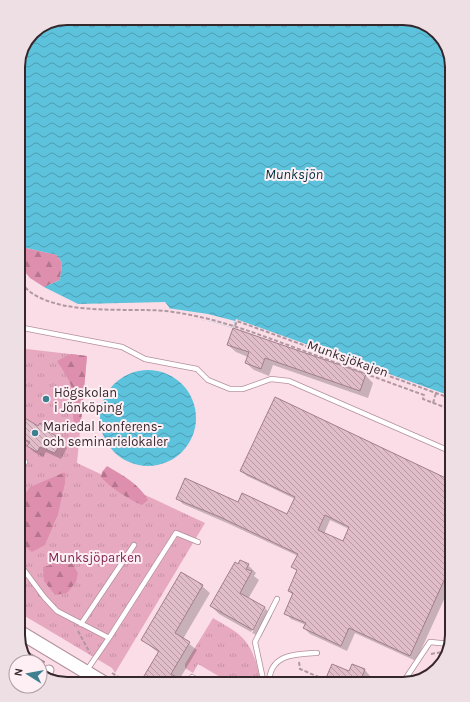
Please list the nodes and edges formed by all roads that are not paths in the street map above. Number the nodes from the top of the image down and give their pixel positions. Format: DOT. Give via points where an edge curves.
graph roads {
  1 [pos="25,328"];
  2 [pos="445,449"];
  3 [pos="198,542"];
  4 [pos="134,544"];
  5 [pos="25,571"];
  6 [pos="277,599"];
  7 [pos="81,624"];
  8 [pos="25,634"];
  9 [pos="109,638"];
  10 [pos="444,643"];
  11 [pos="317,652"];
  12 [pos="90,667"];
  13 [pos="99,677"];
  14 [pos="263,677"];
  15 [pos="270,677"];
  16 [pos="407,677"];
  1 -- 2 [label="lane" via="122,347 145,359 197,368 208,380 230,389 243,389 271,380 289,381"];
  3 -- 9 [label="lane" via="176,533"];
  4 -- 7 [label="lane"];
  5 -- 7 [label="lane" via="58,611"];
  6 -- 14 [label="lane" via="254,642"];
  7 -- 9 [label="lane"];
  8 -- 12 [label="main road"];
  9 -- 12 [label="lane"];
  10 -- 16 [label="lane" via="430,642"];
  11 -- 15 [label="lane" via="284,656 276,663"];
  12 -- 13 [label="main road"];
}
